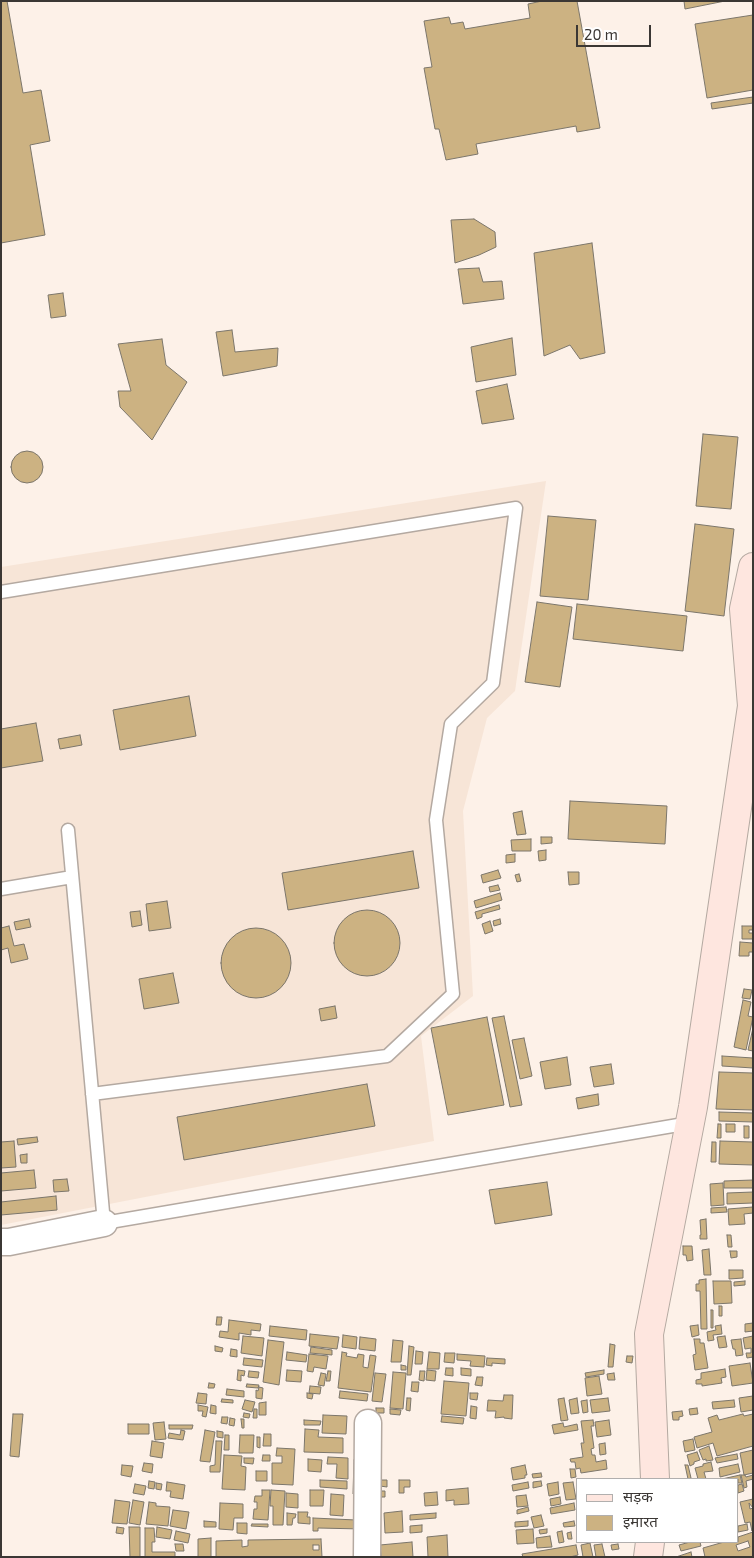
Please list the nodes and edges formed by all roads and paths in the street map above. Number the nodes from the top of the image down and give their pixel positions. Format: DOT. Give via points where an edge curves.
graph roads {
  1 [pos="753,567"];
  2 [pos="1,592"];
  3 [pos="752,706"];
  4 [pos="68,830"];
  5 [pos="72,877"];
  6 [pos="1,889"];
  7 [pos="92,1094"];
  8 [pos="690,1123"];
  9 [pos="104,1224"];
  10 [pos="1,1242"];
  11 [pos="368,1423"];
  12 [pos="655,1478"];
  13 [pos="650,1543"];
  14 [pos="664,1543"];
  15 [pos="367,1557"];
  16 [pos="648,1557"];
  17 [pos="667,1557"];
  1 -- 3 [label="main road" via="744,610"];
  2 -- 7 [label="lane" via="516,508 493,683 451,724 436,820 453,994 387,1056"];
  3 -- 8 [label="main road"];
  4 -- 5 [label="lane"];
  5 -- 6 [label="lane"];
  5 -- 7 [label="lane"];
  7 -- 9 [label="lane"];
  8 -- 9 [label="lane"];
  8 -- 12 [label="main road" via="649,1334"];
  9 -- 10 [label="street"];
  11 -- 15 [label="street"];
  13 -- 16 [label="main road"];
  14 -- 17 [label="main road"];
}
